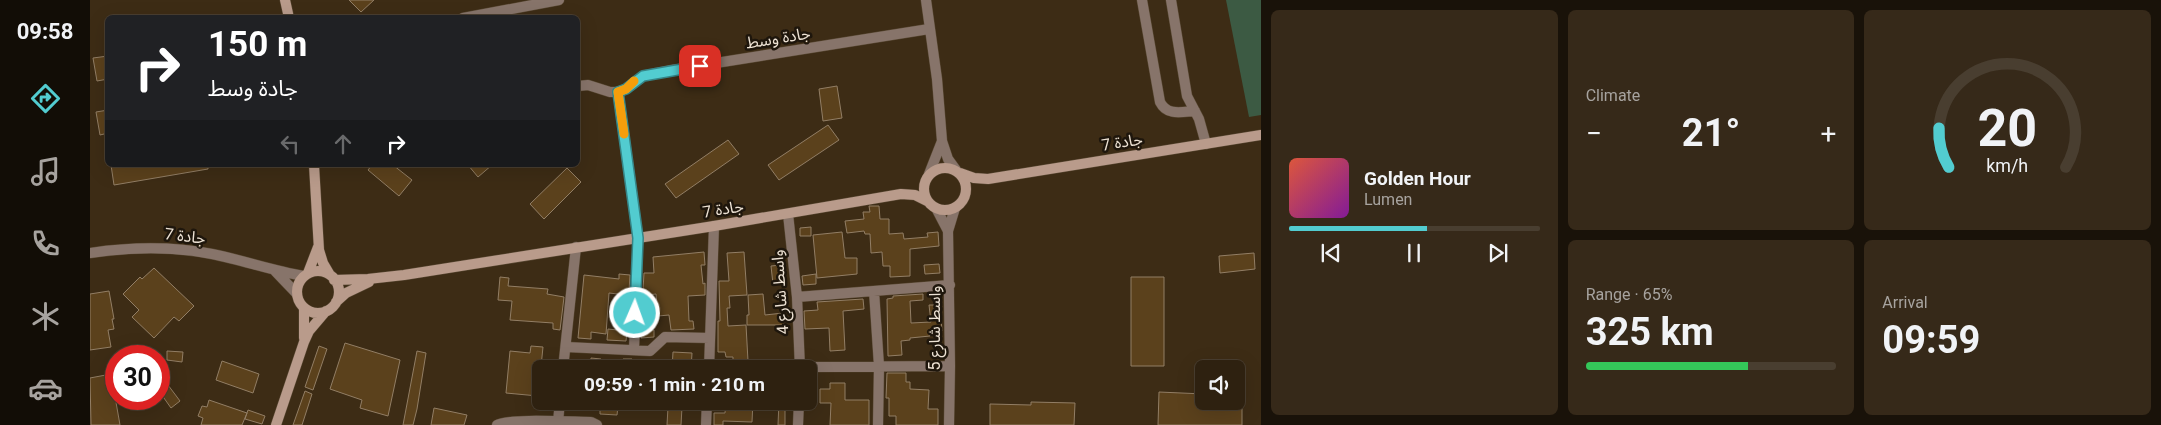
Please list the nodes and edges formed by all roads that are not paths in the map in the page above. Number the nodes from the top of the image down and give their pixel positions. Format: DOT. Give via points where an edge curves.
graph roads {
  1 [pos="285,0"];
  2 [pos="559,0"];
  3 [pos="926,0"];
  4 [pos="1142,0"];
  5 [pos="1171,0"];
  6 [pos="288,15"];
  7 [pos="479,15"];
  8 [pos="929,29"];
  9 [pos="580,86"];
  10 [pos="618,92"];
  11 [pos="1195,111"];
  12 [pos="1261,135"];
  13 [pos="942,142"];
  14 [pos="1206,144"];
  15 [pos="314,167"];
  16 [pos="958,172"];
  17 [pos="927,177"];
  18 [pos="988,179"];
  19 [pos="901,194"];
  20 [pos="965,196"];
  21 [pos="927,202"];
  22 [pos="936,208"];
  23 [pos="955,208"];
  24 [pos="788,214"];
  25 [pos="714,226"];
  26 [pos="948,231"];
  27 [pos="638,238"];
  28 [pos="318,243"];
  29 [pos="576,247"];
  30 [pos="90,253"];
  31 [pos="275,271"];
  32 [pos="306,275"];
  33 [pos="332,277"];
  34 [pos="380,278"];
  35 [pos="950,285"];
  36 [pos="874,291"];
  37 [pos="297,294"];
  38 [pos="797,297"];
  39 [pos="336,302"];
  40 [pos="304,308"];
  41 [pos="326,312"];
  42 [pos="710,338"];
  43 [pos="304,342"];
  44 [pos="566,346"];
  45 [pos="634,350"];
  46 [pos="565,360"];
  47 [pos="709,360"];
  48 [pos="800,360"];
  49 [pos="879,366"];
  50 [pos="950,366"];
  51 [pos="817,368"];
  52 [pos="559,410"];
  53 [pos="707,410"];
  54 [pos="799,410"];
  55 [pos="558,422"];
  56 [pos="276,425"];
  57 [pos="497,425"];
  58 [pos="597,425"];
  59 [pos="706,425"];
  60 [pos="798,425"];
  61 [pos="878,425"];
  62 [pos="948,425"];
  1 -- 6 [label="main road"];
  2 -- 7 [label="street"];
  3 -- 8 [label="street"];
  4 -- 11 [label="street" via="1160,102 1172,112"];
  5 -- 11 [label="street" via="1186,90"];
  8 -- 10 [label="street, جادة وسط" via="662,72 643,76"];
  8 -- 13 [label="street"];
  9 -- 10 [label="street"];
  10 -- 27 [label="street"];
  11 -- 14 [label="street"];
  12 -- 14 [label="main road, جادة 7"];
  13 -- 16 [label="street" via="948,159"];
  13 -- 17 [label="street"];
  14 -- 18 [label="main road, جادة 7"];
  15 -- 28 [label="main road"];
  16 -- 17 [label="main road" via="942,167"];
  16 -- 18 [label="main road, جادة 7"];
  16 -- 20 [label="main road" via="966,188"];
  17 -- 19 [label="main road, جادة 7"];
  17 -- 21 [label="main road" via="923,187"];
  18 -- 20 [label="main road, جادة 7" via="975,185"];
  19 -- 21 [label="main road, جادة 7" via="915,195"];
  19 -- 24 [label="main road, جادة 7"];
  20 -- 23 [label="main road"];
  21 -- 22 [label="main road"];
  22 -- 23 [label="main road"];
  22 -- 26 [label="street, واسط شارع 5"];
  23 -- 26 [label="street, واسط شارع 5"];
  24 -- 25 [label="main road, جادة 7"];
  24 -- 38 [label="street, واسط شارع 4"];
  25 -- 27 [label="main road, جادة 7"];
  25 -- 42 [label="street"];
  26 -- 35 [label="street, واسط شارع 5"];
  27 -- 29 [label="main road, جادة 7"];
  27 -- 45 [label="street"];
  28 -- 32 [label="main road"];
  28 -- 33 [label="main road" via="323,264"];
  29 -- 34 [label="main road, جادة 7"];
  29 -- 44 [label="street"];
  30 -- 31 [label="street, جادة 7" via="160,247 210,254"];
  31 -- 32 [label="street, جادة 7"];
  31 -- 37 [label="street"];
  32 -- 33 [label="main road" via="320,272"];
  32 -- 37 [label="main road" via="297,287"];
  33 -- 34 [label="main road, جادة 7"];
  33 -- 39 [label="main road" via="339,291"];
  34 -- 39 [label="main road, جادة 7" via="346,293"];
  35 -- 36 [label="street"];
  35 -- 50 [label="street, واسط شارع 5"];
  36 -- 38 [label="street"];
  36 -- 49 [label="street"];
  37 -- 40 [label="main road"];
  38 -- 48 [label="street, واسط شارع 4"];
  39 -- 41 [label="main road"];
  40 -- 41 [label="main road" via="314,313"];
  40 -- 43 [label="main road"];
  41 -- 43 [label="main road" via="309,330"];
  42 -- 45 [label="street" via="666,337 650,351"];
  42 -- 47 [label="street"];
  43 -- 56 [label="main road"];
  44 -- 45 [label="street"];
  44 -- 46 [label="street"];
  49 -- 50 [label="street"];
  49 -- 51 [label="street"];
  49 -- 61 [label="street"];
  50 -- 62 [label="street, واسط شارع 5"];
  52 -- 55 [label="street"];
  53 -- 59 [label="street"];
  54 -- 60 [label="street"];
  55 -- 57 [label="street" via="501,422"];
  55 -- 58 [label="street" via="591,422"];
}
